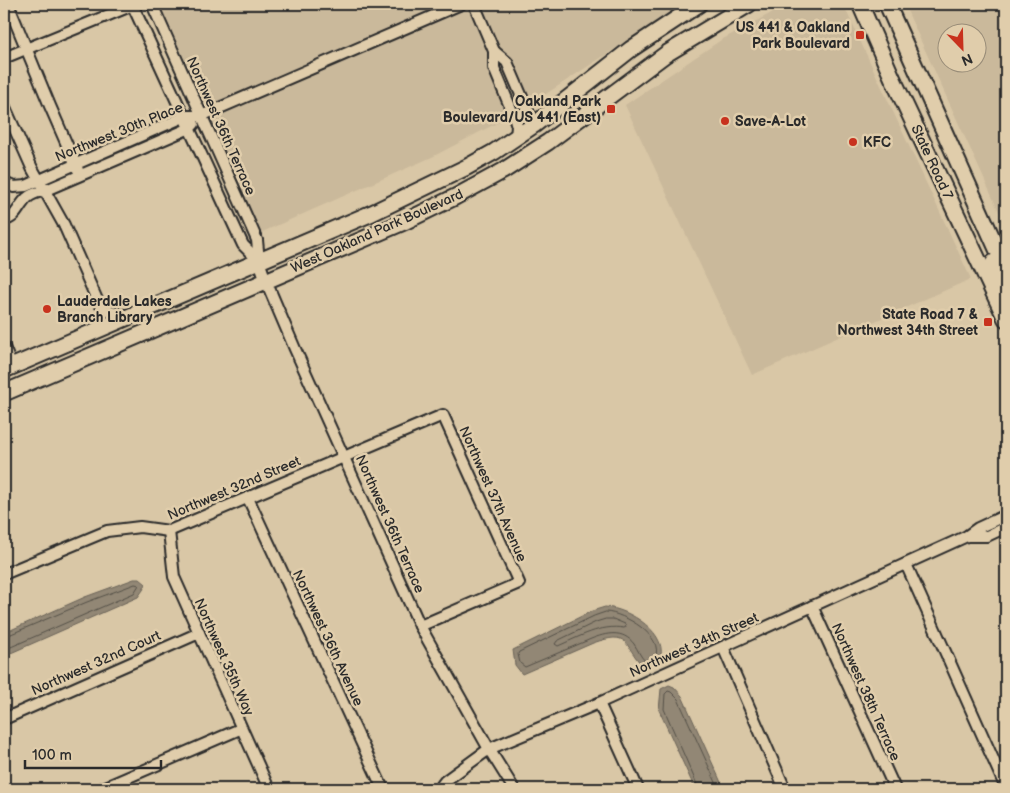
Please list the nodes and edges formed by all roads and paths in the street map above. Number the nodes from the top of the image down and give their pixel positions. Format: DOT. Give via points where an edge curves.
graph roads {
  1 [pos="8,4"];
  2 [pos="152,4"];
  3 [pos="460,4"];
  4 [pos="474,4"];
  5 [pos="699,4"];
  6 [pos="749,4"];
  7 [pos="860,4"];
  8 [pos="887,4"];
  9 [pos="133,5"];
  10 [pos="26,48"];
  11 [pos="494,52"];
  12 [pos="4,58"];
  13 [pos="4,105"];
  14 [pos="186,116"];
  15 [pos="201,116"];
  16 [pos="534,125"];
  17 [pos="190,128"];
  18 [pos="516,138"];
  19 [pos="522,157"];
  20 [pos="76,164"];
  21 [pos="81,175"];
  22 [pos="40,180"];
  23 [pos="4,183"];
  24 [pos="46,190"];
  25 [pos="4,220"];
  26 [pos="961,223"];
  27 [pos="259,261"];
  28 [pos="1006,269"];
  29 [pos="266,281"];
  30 [pos="1006,288"];
  31 [pos="129,317"];
  32 [pos="1006,319"];
  33 [pos="4,347"];
  34 [pos="38,356"];
  35 [pos="8,368"];
  36 [pos="21,385"];
  37 [pos="4,392"];
  38 [pos="443,415"];
  39 [pos="344,458"];
  40 [pos="248,498"];
  41 [pos="1006,515"];
  42 [pos="1006,527"];
  43 [pos="169,532"];
  44 [pos="967,536"];
  45 [pos="906,564"];
  46 [pos="4,574"];
  47 [pos="812,606"];
  48 [pos="420,626"];
  49 [pos="199,633"];
  50 [pos="723,647"];
  51 [pos="599,703"];
  52 [pos="4,718"];
  53 [pos="240,729"];
  54 [pos="489,749"];
  55 [pos="1006,788"];
  56 [pos="101,789"];
  57 [pos="269,789"];
  58 [pos="383,789"];
  59 [pos="439,789"];
  60 [pos="514,789"];
  61 [pos="638,789"];
  62 [pos="785,789"];
  63 [pos="895,789"];
  1 -- 10 [label="street"];
  2 -- 15 [label="street, Northwest 36th Terrace"];
  3 -- 15 [label="street"];
  4 -- 11 [label="street"];
  5 -- 16 [label="main road, West Oakland Park Boulevard" via="631,49"];
  6 -- 19 [label="main road, West Oakland Park Boulevard" via="666,54 548,142"];
  7 -- 26 [label="main road, State Road 7"];
  8 -- 28 [label="main road, State Road 7"];
  9 -- 10 [label="street"];
  9 -- 14 [label="street, Northwest 36th Terrace"];
  10 -- 12 [label="street"];
  10 -- 20 [label="street"];
  11 -- 16 [label="street" via="506,62"];
  11 -- 18 [label="street" via="494,68 514,116"];
  13 -- 22 [label="street"];
  14 -- 15 [label="street, Northwest 30th Place"];
  14 -- 17 [label="street, Northwest 36th Terrace"];
  14 -- 20 [label="street, Northwest 30th Place"];
  15 -- 17 [label="street, Northwest 30th Place"];
  15 -- 27 [label="street, Northwest 36th Terrace" via="257,240"];
  16 -- 18 [label="main road, West Oakland Park Boulevard"];
  16 -- 19 [label="main road"];
  17 -- 21 [label="street, Northwest 30th Place"];
  17 -- 27 [label="street, Northwest 36th Terrace" via="243,245"];
  18 -- 27 [label="main road, West Oakland Park Boulevard" via="402,199"];
  19 -- 29 [label="main road, West Oakland Park Boulevard" via="423,213"];
  20 -- 21 [label="street"];
  20 -- 22 [label="street, Northwest 30th Place"];
  21 -- 24 [label="street, Northwest 30th Place"];
  22 -- 23 [label="street, Northwest 30th Place" via="26,186 14,187"];
  22 -- 24 [label="street"];
  24 -- 25 [label="street, Northwest 30th Place" via="31,194 15,215"];
  24 -- 31 [label="street" via="98,302 106,310"];
  26 -- 30 [label="main road" via="970,222 981,232"];
  26 -- 32 [label="main road, State Road 7"];
  27 -- 29 [label="street, Northwest 36th Terrace"];
  27 -- 31 [label="main road, West Oakland Park Boulevard"];
  29 -- 36 [label="main road, West Oakland Park Boulevard"];
  29 -- 39 [label="street, Northwest 36th Terrace"];
  31 -- 34 [label="main road, West Oakland Park Boulevard"];
  33 -- 35 [label="street"];
  34 -- 35 [label="main road, West Oakland Park Boulevard"];
  34 -- 36 [label="main road"];
  35 -- 37 [label="main road" via="14,377"];
  36 -- 37 [label="main road, West Oakland Park Boulevard"];
  38 -- 39 [label="street, Northwest 32nd Street"];
  38 -- 48 [label="street, Northwest 37th Avenue" via="519,583"];
  39 -- 40 [label="street, Northwest 32nd Street"];
  39 -- 48 [label="street, Northwest 36th Terrace"];
  40 -- 43 [label="street, Northwest 32nd Street"];
  40 -- 58 [label="street, Northwest 36th Avenue"];
  41 -- 44 [label="street, Northwest 34th Street"];
  42 -- 44 [label="street, Northwest 34th Street" via="987,536"];
  43 -- 46 [label="street, Northwest 32nd Street" via="140,527 107,531"];
  43 -- 49 [label="street, Northwest 35th Way" via="174,577"];
  44 -- 45 [label="street, Northwest 34th Street"];
  45 -- 47 [label="street, Northwest 34th Street"];
  45 -- 55 [label="street"];
  47 -- 50 [label="street, Northwest 34th Street"];
  47 -- 63 [label="street, Northwest 38th Terrace"];
  48 -- 54 [label="street, Northwest 36th Terrace"];
  49 -- 52 [label="street, Northwest 32nd Court"];
  49 -- 53 [label="street, Northwest 35th Way"];
  50 -- 51 [label="street, Northwest 34th Street"];
  50 -- 62 [label="street"];
  51 -- 54 [label="street, Northwest 34th Street"];
  51 -- 61 [label="street"];
  53 -- 56 [label="street"];
  53 -- 57 [label="street, Northwest 35th Way"];
  54 -- 59 [label="street, Northwest 34th Street"];
  54 -- 60 [label="street, Northwest 36th Terrace"];
}
